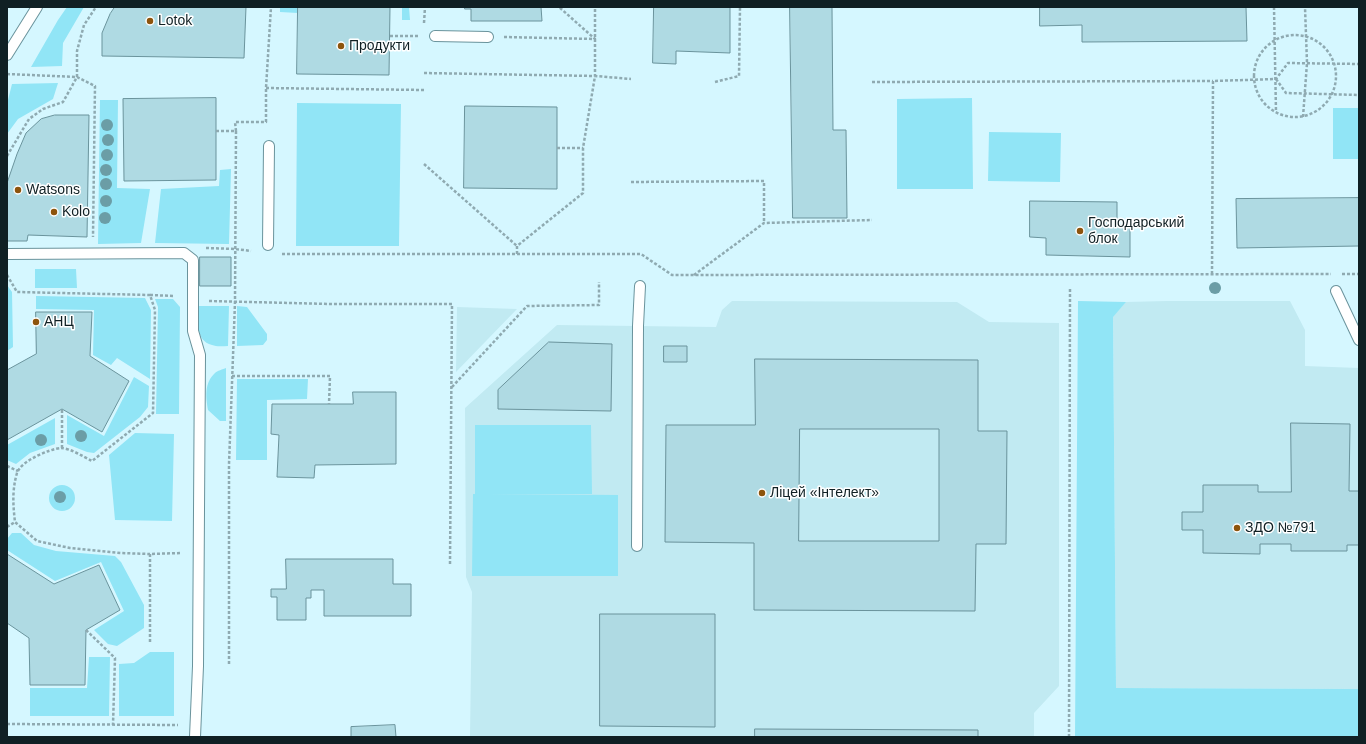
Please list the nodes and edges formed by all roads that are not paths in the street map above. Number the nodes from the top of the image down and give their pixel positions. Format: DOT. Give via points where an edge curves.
graph roads {
  1 [pos="37,7"];
  2 [pos="435,36"];
  3 [pos="488,37"];
  4 [pos="7,55"];
  5 [pos="269,146"];
  6 [pos="268,245"];
  7 [pos="7,254"];
  8 [pos="640,286"];
  9 [pos="1336,291"];
  10 [pos="1359,340"];
  11 [pos="637,546"];
  12 [pos="195,737"];
  1 -- 4 [label="lane"];
  2 -- 3 [label="lane"];
  5 -- 6 [label="lane"];
  7 -- 12 [label="lane" via="184,253 193,260 193,331 200,355 198,666"];
  8 -- 11 [label="lane"];
  9 -- 10 [label="lane"];
}
